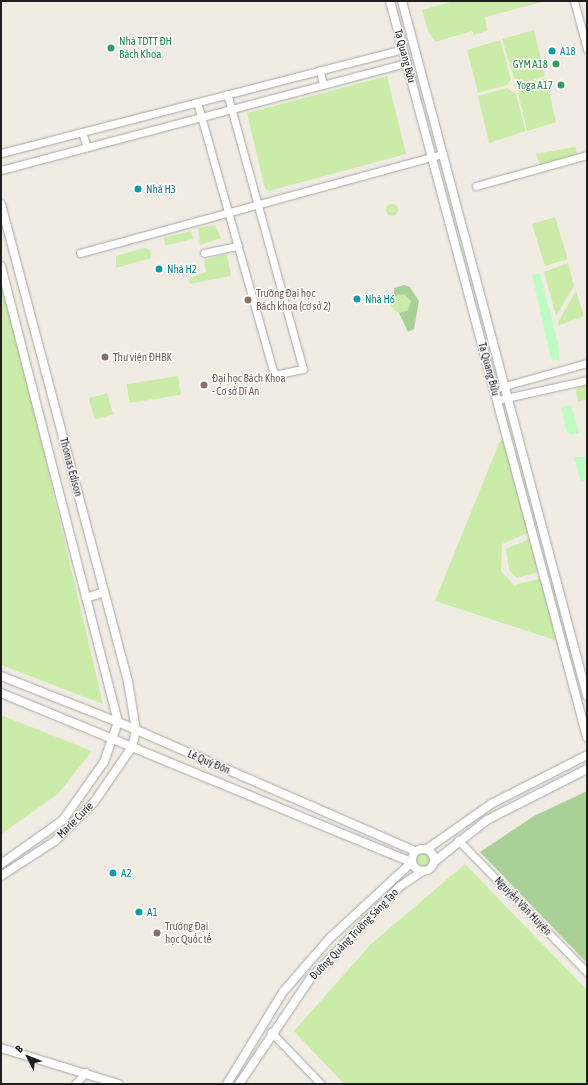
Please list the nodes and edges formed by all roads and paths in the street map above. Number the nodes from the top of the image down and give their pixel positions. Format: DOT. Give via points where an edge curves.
graph roads {
  1 [pos="390,1"];
  2 [pos="402,1"];
  3 [pos="574,1"];
  4 [pos="403,49"];
  5 [pos="587,49"];
  6 [pos="407,63"];
  7 [pos="320,70"];
  8 [pos="323,85"];
  9 [pos="227,94"];
  10 [pos="197,102"];
  11 [pos="230,110"];
  12 [pos="202,117"];
  13 [pos="82,132"];
  14 [pos="87,147"];
  15 [pos="1,153"];
  16 [pos="443,154"];
  17 [pos="587,155"];
  18 [pos="432,158"];
  19 [pos="1,170"];
  20 [pos="476,186"];
  21 [pos="1,204"];
  22 [pos="256,206"];
  23 [pos="228,213"];
  24 [pos="238,246"];
  25 [pos="80,253"];
  26 [pos="204,253"];
  27 [pos="1,266"];
  28 [pos="587,363"];
  29 [pos="587,380"];
  30 [pos="504,386"];
  31 [pos="494,389"];
  32 [pos="508,398"];
  33 [pos="497,400"];
  34 [pos="548,548"];
  35 [pos="537,551"];
  36 [pos="104,592"];
  37 [pos="86,598"];
  38 [pos="1,676"];
  39 [pos="1,693"];
  40 [pos="587,696"];
  41 [pos="118,722"];
  42 [pos="136,730"];
  43 [pos="587,737"];
  44 [pos="114,740"];
  45 [pos="132,746"];
  46 [pos="587,755"];
  47 [pos="210,762"];
  48 [pos="587,769"];
  49 [pos="204,775"];
  50 [pos="458,840"];
  51 [pos="427,849"];
  52 [pos="415,851"];
  53 [pos="435,861"];
  54 [pos="412,862"];
  55 [pos="1,864"];
  56 [pos="423,871"];
  57 [pos="1,876"];
  58 [pos="587,972"];
  59 [pos="271,1032"];
  60 [pos="1,1048"];
  61 [pos="86,1072"];
  62 [pos="75,1084"];
  63 [pos="119,1084"];
  64 [pos="227,1084"];
  65 [pos="239,1084"];
  66 [pos="321,1084"];
  1 -- 4 [label="street, Tạ Quang Bửu"];
  2 -- 16 [label="street, Tạ Quang Bửu"];
  3 -- 5 [label="street"];
  4 -- 6 [label="street, Tạ Quang Bửu"];
  4 -- 7 [label="street"];
  6 -- 8 [label="street"];
  6 -- 18 [label="street, Tạ Quang Bửu"];
  7 -- 8 [label="street"];
  7 -- 9 [label="street"];
  8 -- 11 [label="street"];
  9 -- 10 [label="street"];
  9 -- 11 [label="street"];
  10 -- 12 [label="street"];
  10 -- 13 [label="street"];
  11 -- 12 [label="street"];
  11 -- 22 [label="street"];
  12 -- 14 [label="street"];
  12 -- 23 [label="street"];
  13 -- 14 [label="street"];
  13 -- 15 [label="street"];
  14 -- 19 [label="street"];
  16 -- 18 [label="street"];
  16 -- 30 [label="street, Tạ Quang Bửu"];
  17 -- 20 [label="street"];
  18 -- 22 [label="street"];
  18 -- 31 [label="street, Tạ Quang Bửu"];
  21 -- 36 [label="street, Thomas Edison"];
  22 -- 23 [label="street"];
  22 -- 24 [label="street" via="303,369 274,375"];
  23 -- 24 [label="street"];
  23 -- 25 [label="street"];
  24 -- 26 [label="street"];
  27 -- 37 [label="street, Thomas Edison"];
  28 -- 30 [label="street"];
  29 -- 32 [label="street"];
  30 -- 31 [label="street"];
  30 -- 32 [label="street, Tạ Quang Bửu"];
  31 -- 33 [label="street, Tạ Quang Bửu"];
  32 -- 33 [label="street"];
  32 -- 34 [label="street, Tạ Quang Bửu"];
  33 -- 35 [label="street, Tạ Quang Bửu"];
  34 -- 35 [label="street"];
  34 -- 40 [label="street, Tạ Quang Bửu"];
  35 -- 43 [label="street, Tạ Quang Bửu"];
  36 -- 37 [label="street"];
  36 -- 42 [label="street, Thomas Edison" via="128,682"];
  37 -- 41 [label="street, Thomas Edison"];
  38 -- 41 [label="street, Lê Quý Đôn"];
  39 -- 44 [label="street, Lê Quý Đôn"];
  41 -- 42 [label="street, Lê Quý Đôn"];
  41 -- 44 [label="street, Marie Curie"];
  42 -- 45 [label="street"];
  42 -- 47 [label="street, Lê Quý Đôn"];
  44 -- 45 [label="street, Lê Quý Đôn"];
  44 -- 55 [label="street, Marie Curie" via="101,768 62,820"];
  45 -- 49 [label="street, Lê Quý Đôn"];
  45 -- 57 [label="street, Marie Curie" via="94,802 55,841"];
  46 -- 51 [label="street" via="491,804"];
  47 -- 49 [label="street"];
  47 -- 52 [label="street, Lê Quý Đôn"];
  48 -- 50 [label="street" via="521,800"];
  49 -- 54 [label="street, Lê Quý Đôn"];
  50 -- 53 [label="street"];
  50 -- 58 [label="street, Nguyễn Văn Huyên"];
  51 -- 52 [label="street"];
  51 -- 53 [label="street"];
  52 -- 54 [label="street"];
  53 -- 56 [label="street" via="431,868"];
  54 -- 56 [label="street"];
  54 -- 64 [label="street, Đường Quảng Trường Sáng Tạo" via="341,927 283,992"];
  56 -- 59 [label="street, Đường Quảng Trường Sáng Tạo" via="403,884 336,950"];
  59 -- 65 [label="street, Đường Quảng Trường Sáng Tạo"];
  59 -- 66 [label="street"];
  60 -- 61 [label="street"];
  61 -- 62 [label="street"];
  61 -- 63 [label="street"];
}
